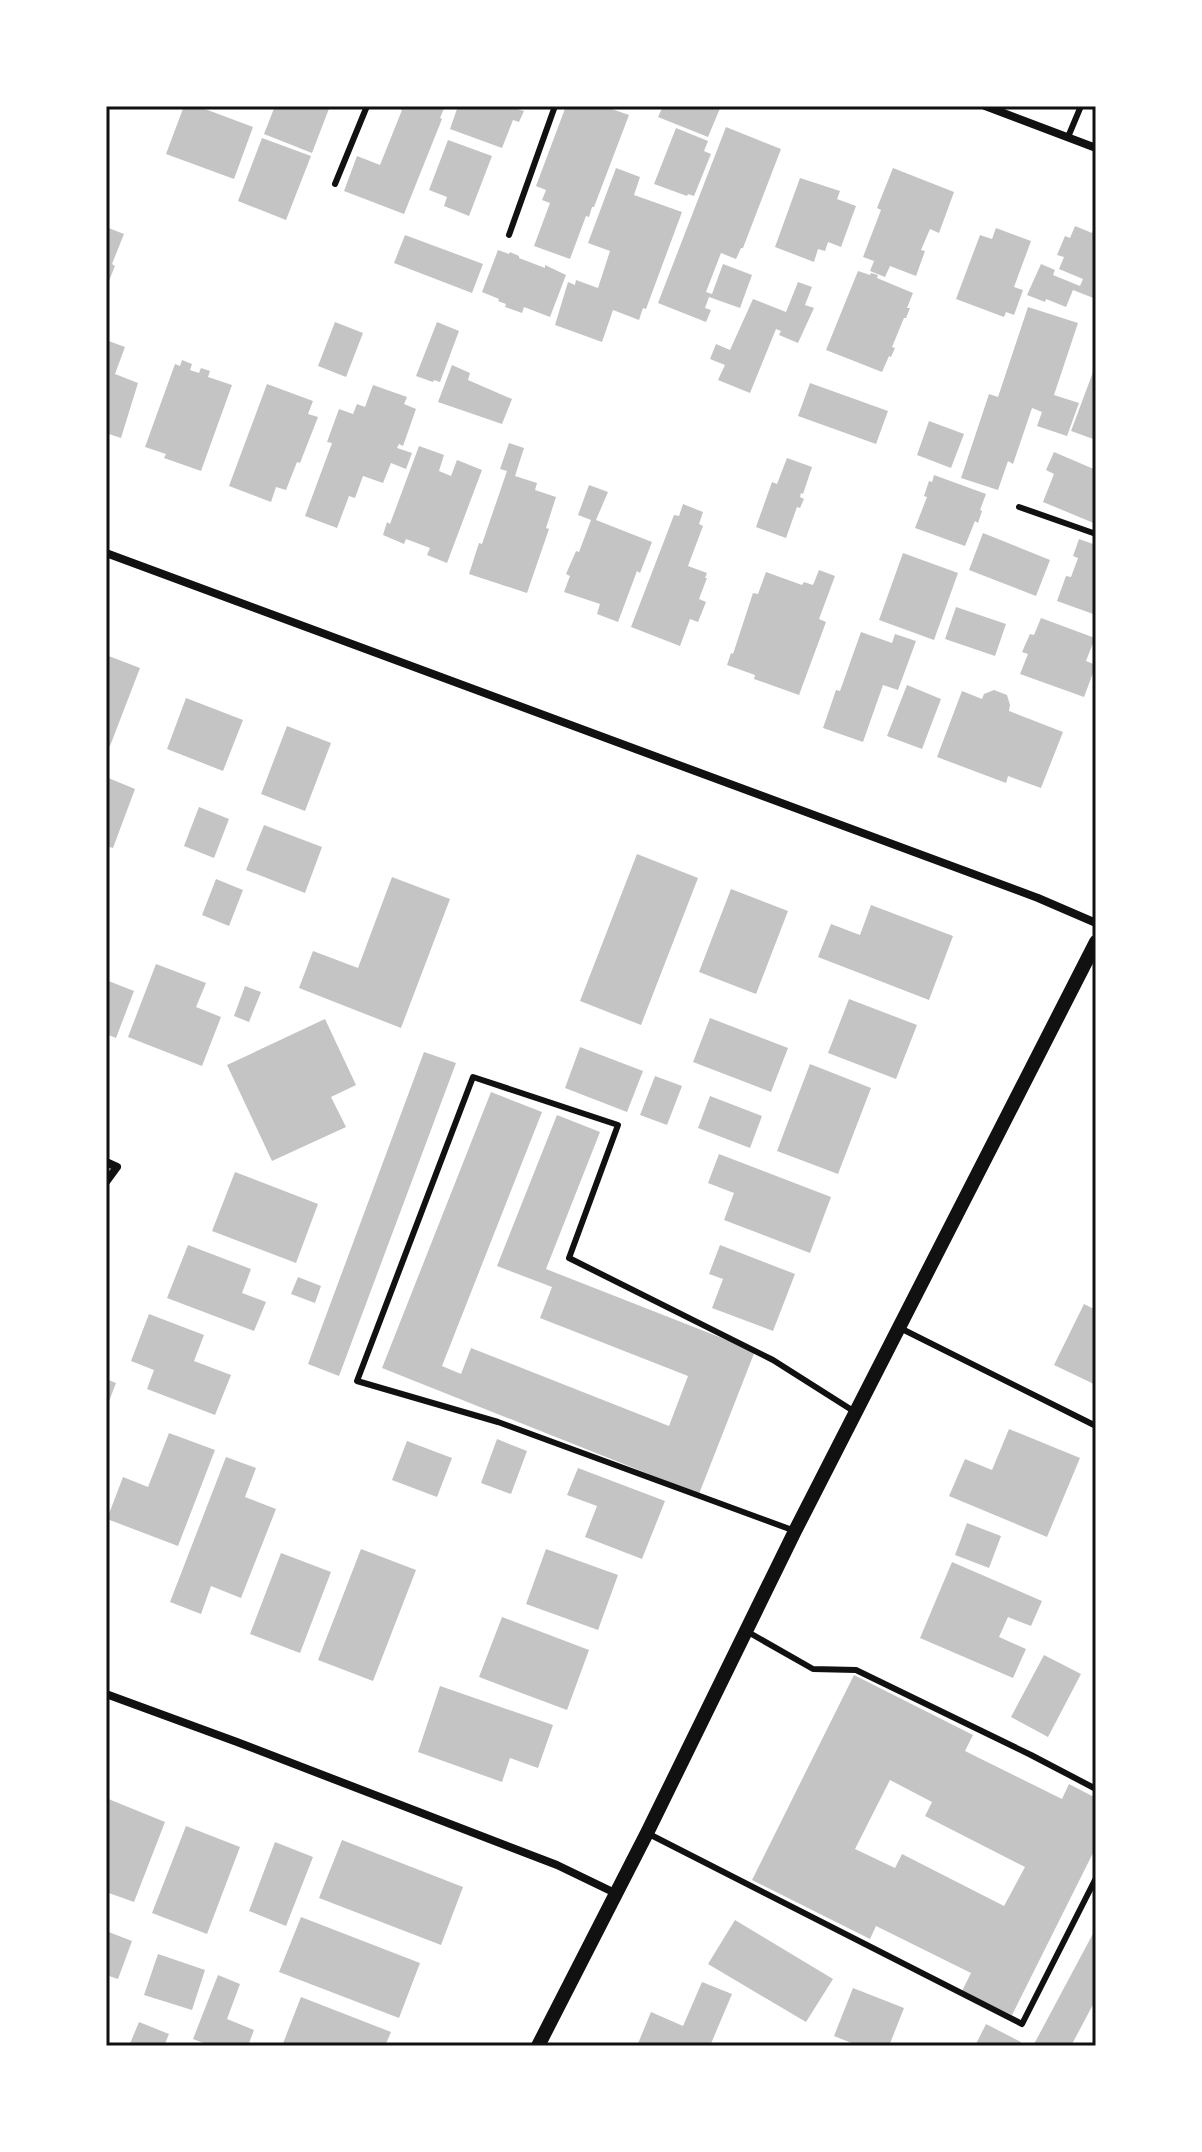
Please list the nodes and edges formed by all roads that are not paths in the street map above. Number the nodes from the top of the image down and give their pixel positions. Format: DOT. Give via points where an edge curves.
graph roads {
  1 [pos="367,106"];
  2 [pos="555,106"];
  3 [pos="985,106"];
  4 [pos="1081,106"];
  5 [pos="1068,137"];
  6 [pos="1096,148"];
  7 [pos="335,184"];
  8 [pos="509,235"];
  9 [pos="1019,507"];
  10 [pos="1096,534"];
  11 [pos="106,553"];
  12 [pos="1096,923"];
  13 [pos="1096,942"];
  14 [pos="106,1162"];
  15 [pos="106,1182"];
  16 [pos="898,1327"];
  17 [pos="855,1412"];
  18 [pos="1096,1426"];
  19 [pos="795,1531"];
  20 [pos="745,1630"];
  21 [pos="106,1694"];
  22 [pos="1096,1789"];
  23 [pos="647,1833"];
  24 [pos="1096,1878"];
  25 [pos="615,1893"];
  26 [pos="538,2046"];
  1 -- 7 [label="lane"];
  2 -- 8 [label="lane"];
  3 -- 5 [label="street"];
  4 -- 5 [label="lane"];
  5 -- 6 [label="street"];
  9 -- 10 [label="lane"];
  11 -- 12 [label="street"];
  13 -- 16 [label="street"];
  14 -- 15 [label="street" via="117,1167"];
  16 -- 17 [label="street"];
  16 -- 18 [label="lane"];
  17 -- 19 [label="street"];
  17 -- 19 [label="lane" via="773,1360 569,1258 618,1125 473,1077 357,1381 498,1422"];
  19 -- 20 [label="street"];
  20 -- 22 [label="lane" via="813,1669 856,1670"];
  20 -- 23 [label="street"];
  21 -- 25 [label="street" via="557,1865"];
  23 -- 24 [label="lane" via="1022,2024"];
  23 -- 25 [label="street"];
  25 -- 26 [label="street"];
}
